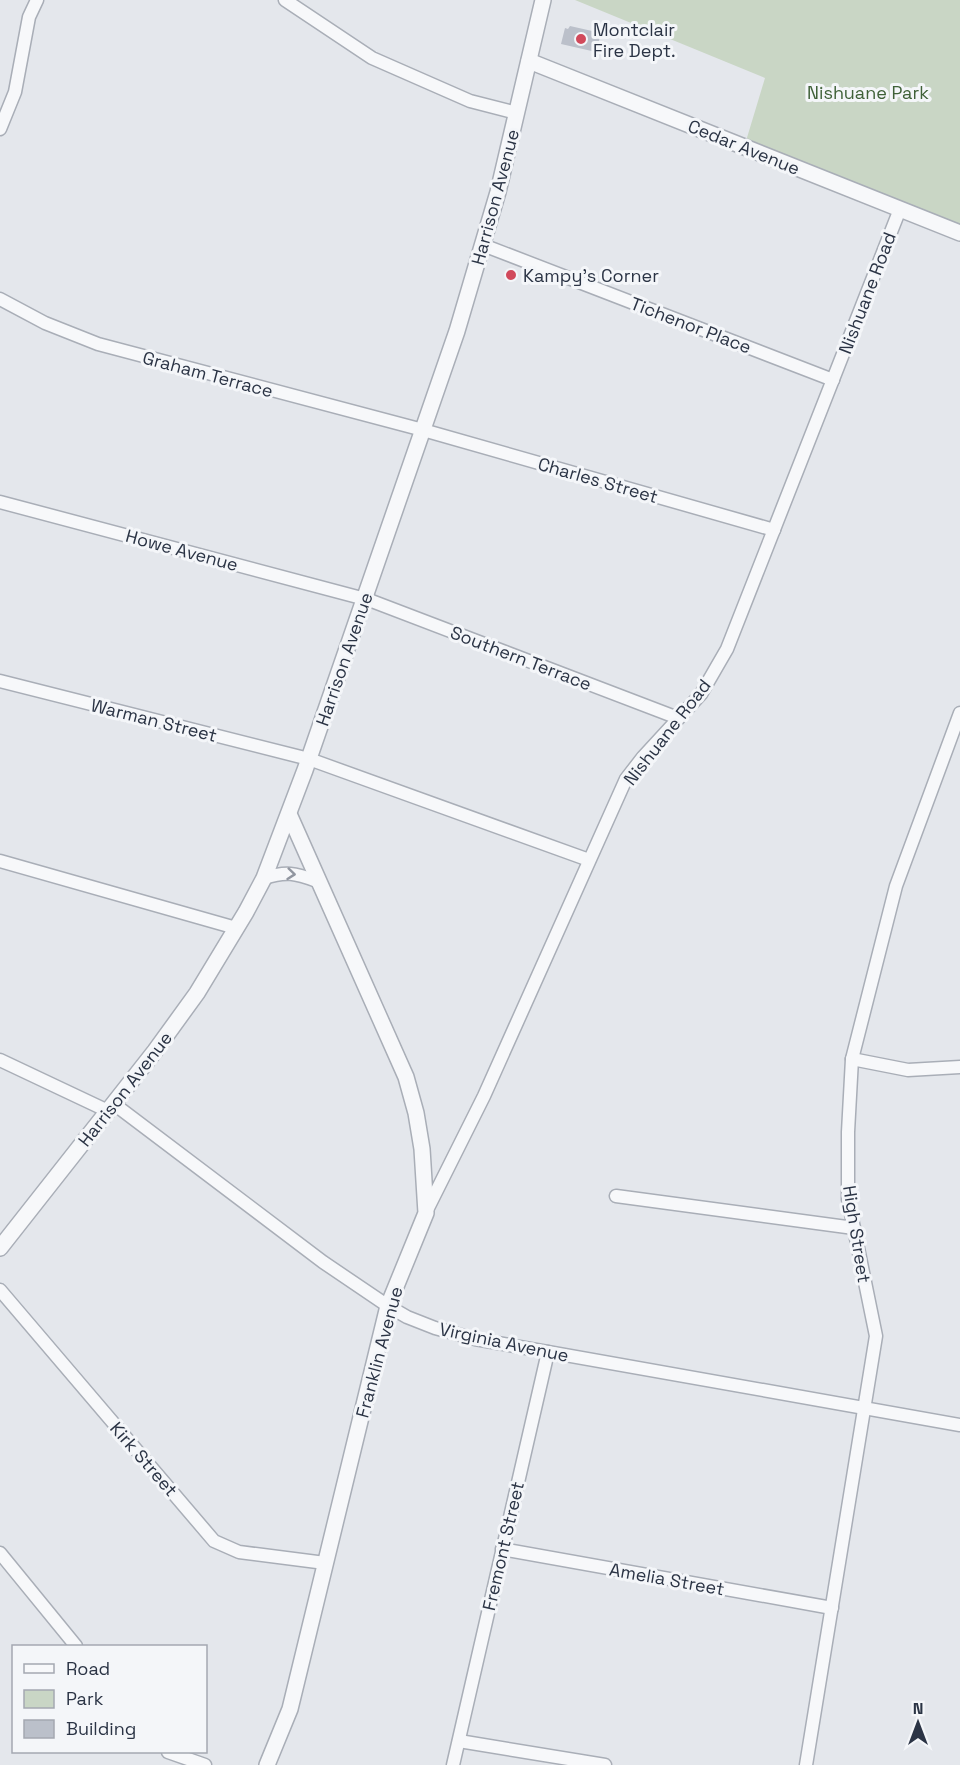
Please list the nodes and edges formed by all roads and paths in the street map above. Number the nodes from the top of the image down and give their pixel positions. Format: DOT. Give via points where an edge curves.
graph roads {
  1 [pos="36,0"];
  2 [pos="285,0"];
  3 [pos="543,0"];
  4 [pos="529,61"];
  5 [pos="517,113"];
  6 [pos="0,129"];
  7 [pos="900,209"];
  8 [pos="960,233"];
  9 [pos="483,245"];
  10 [pos="0,299"];
  11 [pos="833,380"];
  12 [pos="423,430"];
  13 [pos="0,502"];
  14 [pos="774,530"];
  15 [pos="364,599"];
  16 [pos="0,681"];
  17 [pos="960,713"];
  18 [pos="678,718"];
  19 [pos="309,759"];
  20 [pos="289,814"];
  21 [pos="589,860"];
  22 [pos="0,861"];
  23 [pos="264,878"];
  24 [pos="317,881"];
  25 [pos="236,928"];
  26 [pos="852,1059"];
  27 [pos="0,1060"];
  28 [pos="960,1067"];
  29 [pos="111,1108"];
  30 [pos="616,1196"];
  31 [pos="426,1213"];
  32 [pos="854,1228"];
  33 [pos="1,1246"];
  34 [pos="0,1290"];
  35 [pos="388,1306"];
  36 [pos="548,1352"];
  37 [pos="863,1408"];
  38 [pos="960,1425"];
  39 [pos="502,1550"];
  40 [pos="0,1553"];
  41 [pos="325,1563"];
  42 [pos="832,1608"];
  43 [pos="74,1645"];
  44 [pos="459,1741"];
  45 [pos="171,1753"];
  46 [pos="205,1765"];
  47 [pos="267,1765"];
  48 [pos="453,1765"];
  49 [pos="605,1765"];
  50 [pos="806,1765"];
  1 -- 6 [label="street" via="15,92"];
  2 -- 5 [label="street" via="372,58 470,101"];
  3 -- 4 [label="street, Harrison Avenue"];
  4 -- 5 [label="street, Harrison Avenue"];
  4 -- 7 [label="street, Cedar Avenue"];
  5 -- 9 [label="street, Harrison Avenue"];
  7 -- 8 [label="street, Cedar Avenue"];
  7 -- 11 [label="street, Nishuane Road"];
  9 -- 11 [label="street, Tichenor Place"];
  9 -- 12 [label="street, Harrison Avenue"];
  10 -- 12 [label="street, Graham Terrace" via="45,323 99,344"];
  11 -- 14 [label="street, Nishuane Road"];
  12 -- 14 [label="street, Charles Street"];
  12 -- 15 [label="street, Harrison Avenue"];
  13 -- 15 [label="street, Howe Avenue"];
  14 -- 18 [label="street, Nishuane Road" via="727,649 701,694"];
  15 -- 18 [label="street, Southern Terrace"];
  15 -- 19 [label="street, Harrison Avenue"];
  16 -- 19 [label="street, Warman Street"];
  17 -- 26 [label="street, High Street" via="896,886"];
  18 -- 21 [label="street, Nishuane Road" via="626,779"];
  19 -- 20 [label="street, Harrison Avenue"];
  19 -- 21 [label="street, Warman Street"];
  20 -- 23 [label="street, Harrison Avenue"];
  20 -- 24 [label="street, Franklin Avenue"];
  21 -- 31 [label="street, Nishuane Road" via="484,1096"];
  22 -- 25 [label="street"];
  23 -- 24 [label="street, one-way" via="282,872"];
  23 -- 25 [label="street, Harrison Avenue"];
  24 -- 31 [label="street, Franklin Avenue" via="406,1077 422,1149"];
  25 -- 29 [label="street, Harrison Avenue" via="197,993"];
  26 -- 28 [label="street" via="908,1070"];
  26 -- 32 [label="street, High Street" via="848,1199"];
  27 -- 29 [label="street, Virginia Avenue"];
  29 -- 33 [label="street, Harrison Avenue"];
  29 -- 35 [label="street, Virginia Avenue"];
  30 -- 32 [label="street"];
  31 -- 35 [label="street, Franklin Avenue"];
  32 -- 37 [label="street, High Street" via="876,1336"];
  34 -- 41 [label="street, Kirk Street" via="214,1540 238,1552"];
  35 -- 36 [label="street, Virginia Avenue" via="435,1328"];
  35 -- 41 [label="street, Franklin Avenue"];
  36 -- 37 [label="street, Virginia Avenue"];
  36 -- 39 [label="street, Fremont Street"];
  37 -- 38 [label="street, Virginia Avenue"];
  37 -- 42 [label="street, High Street"];
  39 -- 42 [label="street, Amelia Street"];
  39 -- 44 [label="street, Fremont Street"];
  40 -- 43 [label="street"];
  41 -- 47 [label="street, Franklin Avenue" via="290,1709"];
  42 -- 50 [label="street, High Street"];
  44 -- 48 [label="street, Fremont Street"];
  44 -- 49 [label="street"];
  45 -- 46 [label="street"];
}
